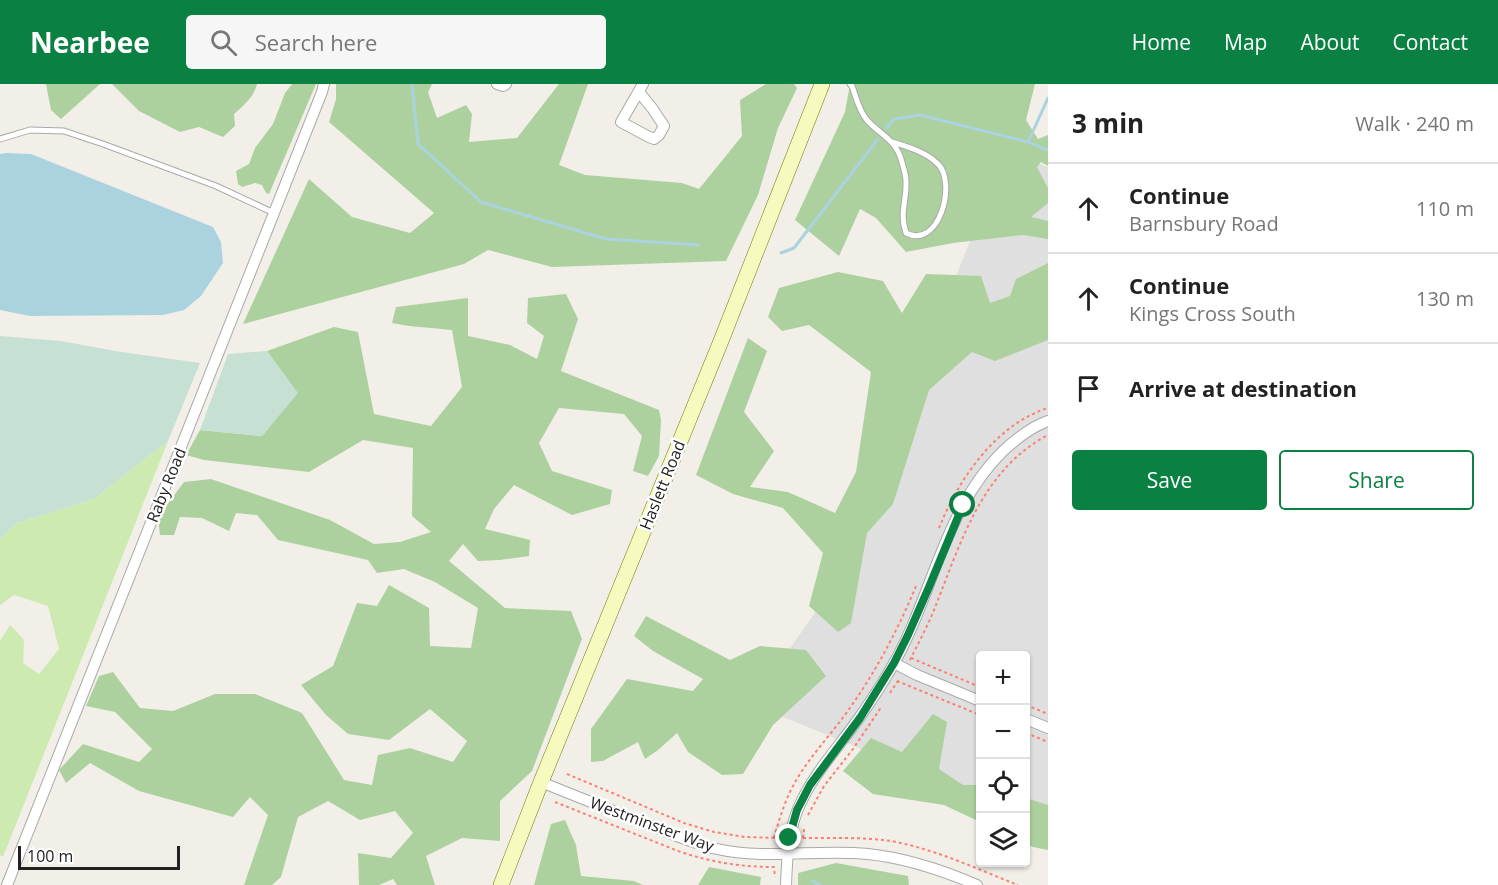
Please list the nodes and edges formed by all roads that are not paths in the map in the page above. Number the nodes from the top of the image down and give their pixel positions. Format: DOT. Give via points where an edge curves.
graph roads {
  1 [pos="324,84"];
  2 [pos="497,84"];
  3 [pos="507,84"];
  4 [pos="822,84"];
  5 [pos="850,84"];
  6 [pos="0,139"];
  7 [pos="892,142"];
  8 [pos="274,213"];
  9 [pos="1048,421"];
  10 [pos="894,663"];
  11 [pos="976,699"];
  12 [pos="1030,721"];
  13 [pos="1048,728"];
  14 [pos="542,782"];
  15 [pos="788,854"];
  16 [pos="7,885"];
  17 [pos="501,885"];
  18 [pos="786,885"];
  19 [pos="977,885"];
  1 -- 8 [label="street, Raby Road"];
  2 -- 3 [label="street"];
  4 -- 14 [label="main road, Haslett Road"];
  5 -- 7 [label="lane" via="866,119"];
  6 -- 8 [label="lane" via="30,130 64,131 216,186"];
  7 -- 7 [label="lane" via="907,179 902,210 904,227 906,233 922,236 937,222 942,209 946,182 943,171 927,156"];
  8 -- 16 [label="street, Raby Road"];
  9 -- 10 [label="street" via="1005,449 970,492"];
  10 -- 11 [label="street"];
  10 -- 15 [label="street" via="860,718 810,785 797,810"];
  12 -- 13 [label="street"];
  14 -- 15 [label="street, Westminster Way" via="717,849"];
  14 -- 17 [label="main road, Haslett Road"];
  15 -- 18 [label="street"];
  15 -- 19 [label="street, Westminster Way" via="895,858"];
}
